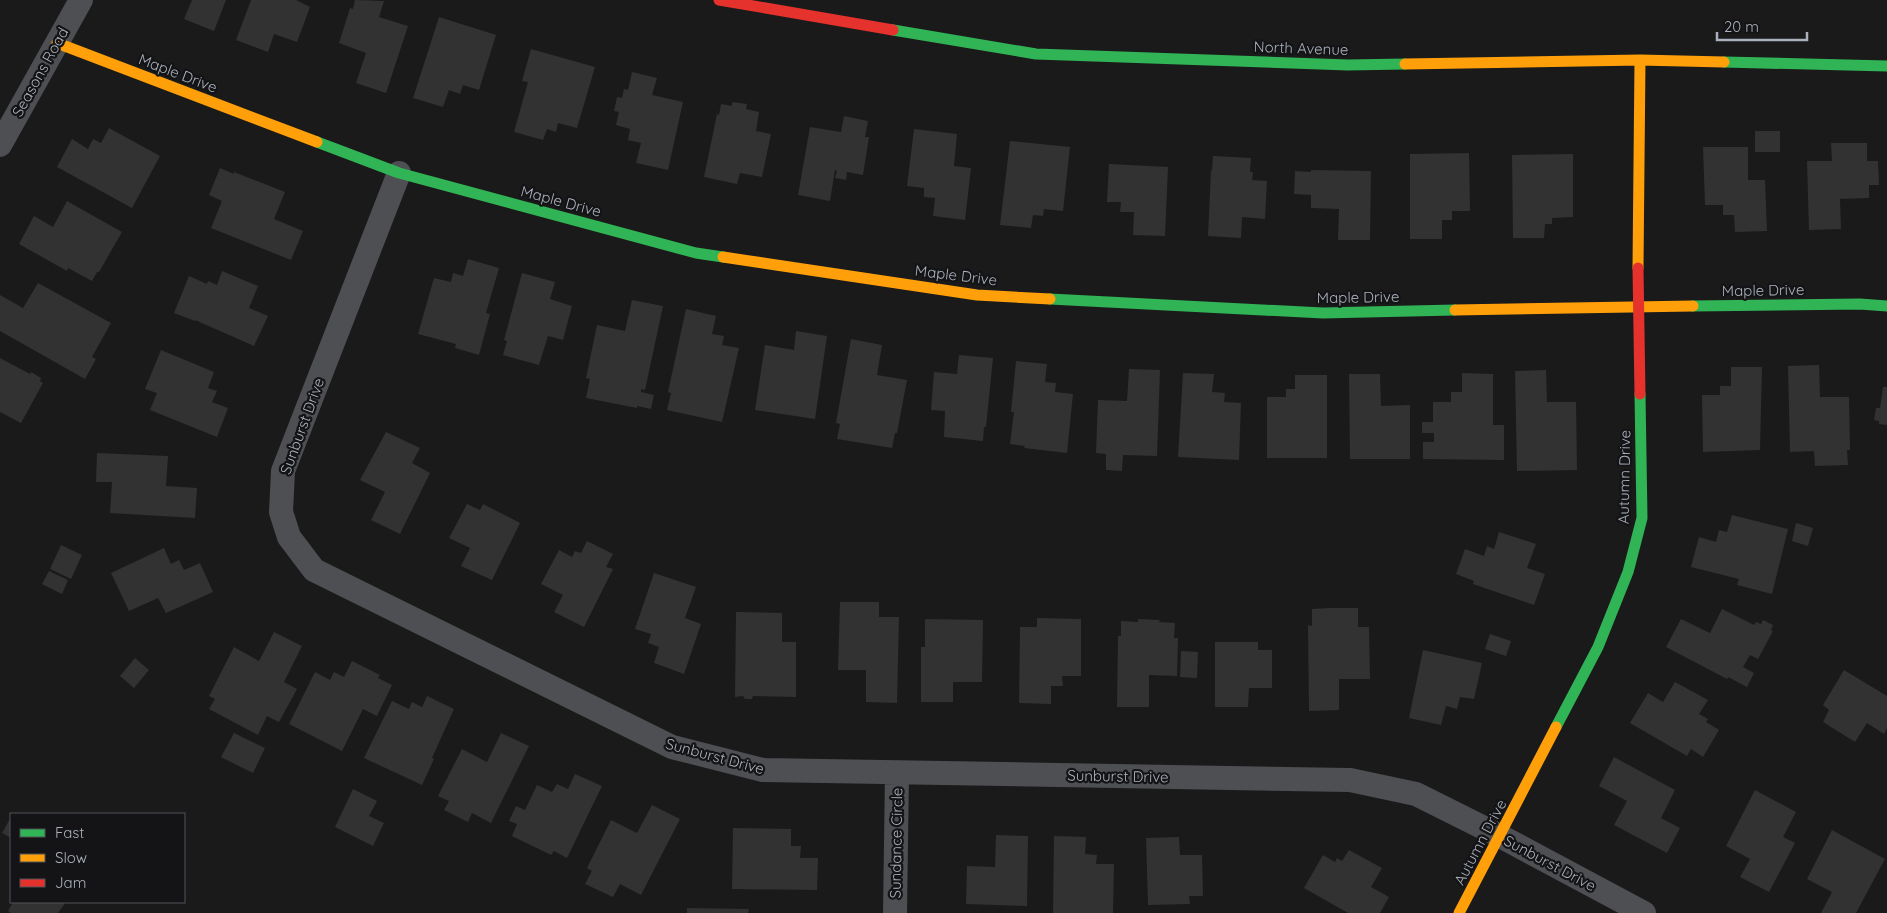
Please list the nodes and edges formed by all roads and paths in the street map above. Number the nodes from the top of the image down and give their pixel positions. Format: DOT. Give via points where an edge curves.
graph roads {
  1 [pos="80,0"];
  2 [pos="719,0"];
  3 [pos="57,43"];
  4 [pos="1640,60"];
  5 [pos="1887,66"];
  6 [pos="0,144"];
  7 [pos="399,173"];
  8 [pos="1638,306"];
  9 [pos="1887,306"];
  10 [pos="897,773"];
  11 [pos="1500,836"];
  12 [pos="895,913"];
  13 [pos="1459,913"];
  14 [pos="1644,913"];
  1 -- 3 [label="street, Seasons Road"];
  2 -- 4 [label="street, North Avenue" via="1036,54 1348,65"];
  3 -- 6 [label="street, Seasons Road"];
  3 -- 7 [label="street, Maple Drive"];
  4 -- 5 [label="street, North Avenue"];
  4 -- 8 [label="street, Autumn Drive"];
  7 -- 8 [label="street, Maple Drive" via="696,253 977,295 1323,313"];
  7 -- 10 [label="street, Sunburst Drive" via="283,471 281,512 289,536 314,570 672,747 763,770"];
  8 -- 9 [label="street, Maple Drive"];
  8 -- 11 [label="street, Autumn Drive" via="1642,518 1628,572 1598,647"];
  10 -- 11 [label="street, Sunburst Drive" via="1350,780 1416,794"];
  10 -- 12 [label="street, Sundance Circle"];
  11 -- 13 [label="street, Autumn Drive"];
  11 -- 14 [label="street, Sunburst Drive"];
}
